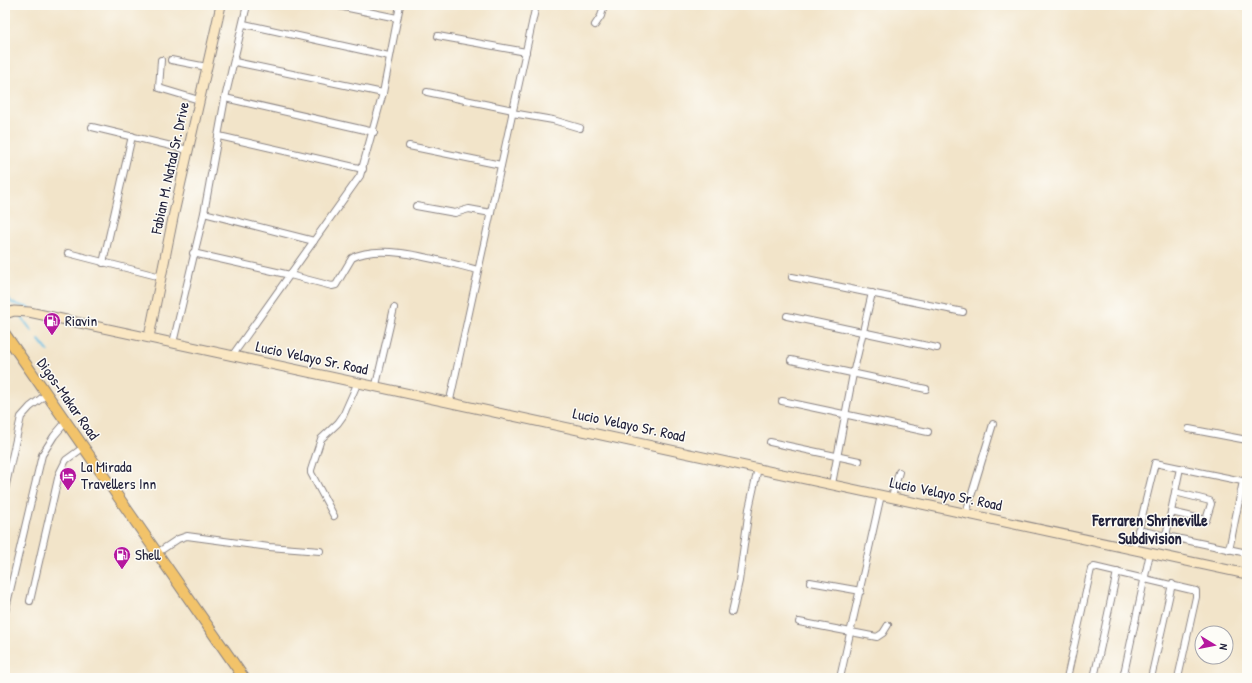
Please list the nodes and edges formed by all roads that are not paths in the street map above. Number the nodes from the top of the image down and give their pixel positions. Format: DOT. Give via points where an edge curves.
graph roads {
  1 [pos="221,5"];
  2 [pos="247,5"];
  3 [pos="334,5"];
  4 [pos="400,5"];
  5 [pos="536,5"];
  6 [pos="604,5"];
  7 [pos="396,18"];
  8 [pos="244,24"];
  9 [pos="595,25"];
  10 [pos="438,36"];
  11 [pos="526,52"];
  12 [pos="389,56"];
  13 [pos="161,60"];
  14 [pos="171,60"];
  15 [pos="235,62"];
  16 [pos="207,67"];
  17 [pos="427,92"];
  18 [pos="383,93"];
  19 [pos="226,98"];
  20 [pos="199,100"];
  21 [pos="513,112"];
  22 [pos="92,127"];
  23 [pos="580,128"];
  24 [pos="374,132"];
  25 [pos="132,136"];
  26 [pos="219,136"];
  27 [pos="409,146"];
  28 [pos="188,150"];
  29 [pos="501,165"];
  30 [pos="363,169"];
  31 [pos="416,206"];
  32 [pos="204,213"];
  33 [pos="491,213"];
  34 [pos="314,240"];
  35 [pos="68,253"];
  36 [pos="193,253"];
  37 [pos="103,263"];
  38 [pos="478,270"];
  39 [pos="290,275"];
  40 [pos="161,277"];
  41 [pos="792,277"];
  42 [pos="872,293"];
  43 [pos="394,308"];
  44 [pos="963,312"];
  45 [pos="5,314"];
  46 [pos="787,316"];
  47 [pos="862,333"];
  48 [pos="5,334"];
  49 [pos="149,337"];
  50 [pos="173,343"];
  51 [pos="937,348"];
  52 [pos="232,356"];
  53 [pos="791,360"];
  54 [pos="853,374"];
  55 [pos="358,382"];
  56 [pos="376,385"];
  57 [pos="926,389"];
  58 [pos="47,394"];
  59 [pos="450,400"];
  60 [pos="782,401"];
  61 [pos="845,415"];
  62 [pos="66,422"];
  63 [pos="993,424"];
  64 [pos="1190,429"];
  65 [pos="928,432"];
  66 [pos="1247,440"];
  67 [pos="770,442"];
  68 [pos="84,448"];
  69 [pos="836,456"];
  70 [pos="859,460"];
  71 [pos="758,468"];
  72 [pos="1180,468"];
  73 [pos="899,472"];
  74 [pos="1245,482"];
  75 [pos="832,484"];
  76 [pos="5,489"];
  77 [pos="1175,492"];
  78 [pos="881,495"];
  79 [pos="892,497"];
  80 [pos="1171,512"];
  81 [pos="966,513"];
  82 [pos="334,516"];
  83 [pos="1138,530"];
  84 [pos="1166,536"];
  85 [pos="1134,550"];
  86 [pos="1229,550"];
  87 [pos="320,551"];
  88 [pos="157,553"];
  89 [pos="1150,553"];
  90 [pos="1247,553"];
  91 [pos="1117,572"];
  92 [pos="1247,574"];
  93 [pos="1144,578"];
  94 [pos="810,582"];
  95 [pos="1172,584"];
  96 [pos="861,591"];
  97 [pos="30,601"];
  98 [pos="5,612"];
  99 [pos="732,612"];
  100 [pos="799,622"];
  101 [pos="888,625"];
  102 [pos="852,632"];
  103 [pos="244,678"];
  104 [pos="840,678"];
  105 [pos="1067,678"];
  106 [pos="1094,678"];
  107 [pos="1123,678"];
  108 [pos="1151,678"];
  109 [pos="1178,678"];
  1 -- 16 [label="main road, Fabian M. Natad Sr. Drive"];
  2 -- 8 [label="street"];
  3 -- 7 [label="street"];
  4 -- 7 [label="street"];
  5 -- 11 [label="street"];
  6 -- 9 [label="street"];
  7 -- 12 [label="street"];
  8 -- 12 [label="street"];
  8 -- 15 [label="street"];
  10 -- 11 [label="street"];
  11 -- 21 [label="street"];
  12 -- 18 [label="street"];
  13 -- 20 [label="street" via="159,88"];
  14 -- 16 [label="street"];
  15 -- 18 [label="street"];
  15 -- 19 [label="street"];
  16 -- 20 [label="main road, Fabian M. Natad Sr. Drive"];
  17 -- 21 [label="street"];
  18 -- 24 [label="street"];
  19 -- 24 [label="street"];
  19 -- 26 [label="street"];
  20 -- 28 [label="main road, Fabian M. Natad Sr. Drive"];
  21 -- 23 [label="street"];
  21 -- 29 [label="street"];
  22 -- 25 [label="street"];
  24 -- 30 [label="street"];
  25 -- 28 [label="street"];
  25 -- 37 [label="street"];
  26 -- 30 [label="street"];
  26 -- 32 [label="street"];
  27 -- 29 [label="street"];
  28 -- 40 [label="main road, Fabian M. Natad Sr. Drive"];
  29 -- 33 [label="street"];
  30 -- 34 [label="street"];
  31 -- 33 [label="street" via="455,213 469,209"];
  32 -- 34 [label="street"];
  32 -- 36 [label="street"];
  33 -- 38 [label="street"];
  34 -- 39 [label="street"];
  35 -- 37 [label="street"];
  36 -- 39 [label="street"];
  36 -- 50 [label="street"];
  37 -- 40 [label="street"];
  38 -- 39 [label="street" via="410,255 372,252 352,258 334,286"];
  38 -- 59 [label="street"];
  39 -- 52 [label="street"];
  40 -- 49 [label="main road, Fabian M. Natad Sr. Drive"];
  41 -- 42 [label="street"];
  42 -- 44 [label="street"];
  42 -- 47 [label="street"];
  43 -- 56 [label="street"];
  45 -- 49 [label="main road, Lucio Velayo Sr. Road" via="14,311 28,312"];
  46 -- 47 [label="street"];
  47 -- 51 [label="street"];
  47 -- 54 [label="street"];
  48 -- 58 [label="main road, Digos-Makar Road"];
  49 -- 50 [label="main road, Lucio Velayo Sr. Road"];
  50 -- 52 [label="main road, Lucio Velayo Sr. Road"];
  52 -- 55 [label="main road, Lucio Velayo Sr. Road"];
  53 -- 54 [label="street"];
  54 -- 57 [label="street"];
  54 -- 61 [label="street"];
  55 -- 56 [label="main road, Lucio Velayo Sr. Road"];
  55 -- 82 [label="street" via="338,424 321,439 311,471"];
  56 -- 59 [label="main road, Lucio Velayo Sr. Road"];
  58 -- 62 [label="main road, Digos-Makar Road"];
  58 -- 76 [label="street" via="22,417"];
  59 -- 71 [label="main road, Lucio Velayo Sr. Road"];
  60 -- 61 [label="street"];
  61 -- 65 [label="street"];
  61 -- 69 [label="street"];
  62 -- 68 [label="main road, Digos-Makar Road"];
  62 -- 98 [label="street" via="42,455"];
  63 -- 81 [label="street"];
  64 -- 66 [label="street"];
  67 -- 69 [label="street"];
  68 -- 88 [label="main road, Digos-Makar Road"];
  68 -- 97 [label="street" via="66,460 59,474"];
  69 -- 70 [label="street"];
  69 -- 75 [label="street"];
  71 -- 75 [label="main road, Lucio Velayo Sr. Road"];
  71 -- 99 [label="street"];
  72 -- 74 [label="street"];
  72 -- 77 [label="street"];
  72 -- 83 [label="street" via="1154,463"];
  73 -- 79 [label="street"];
  74 -- 86 [label="street"];
  75 -- 78 [label="main road, Lucio Velayo Sr. Road"];
  77 -- 80 [label="street"];
  77 -- 80 [label="street" via="1210,501 1211,504 1206,520"];
  78 -- 79 [label="main road, Lucio Velayo Sr. Road"];
  78 -- 96 [label="street"];
  79 -- 81 [label="main road, Lucio Velayo Sr. Road"];
  80 -- 84 [label="street"];
  81 -- 85 [label="main road, Lucio Velayo Sr. Road"];
  83 -- 84 [label="street"];
  83 -- 85 [label="street"];
  84 -- 86 [label="street"];
  85 -- 89 [label="main road, Lucio Velayo Sr. Road"];
  86 -- 90 [label="street"];
  87 -- 88 [label="street" via="187,536"];
  88 -- 103 [label="main road, Digos-Makar Road"];
  89 -- 92 [label="main road, Lucio Velayo Sr. Road"];
  89 -- 93 [label="street"];
  91 -- 93 [label="street"];
  91 -- 105 [label="street" via="1091,568"];
  91 -- 106 [label="street"];
  93 -- 95 [label="street"];
  93 -- 107 [label="street"];
  94 -- 96 [label="street"];
  95 -- 108 [label="street"];
  95 -- 109 [label="street" via="1197,593"];
  96 -- 102 [label="street"];
  100 -- 102 [label="street"];
  101 -- 102 [label="street" via="883,634 876,637"];
  102 -- 104 [label="street"];
}
